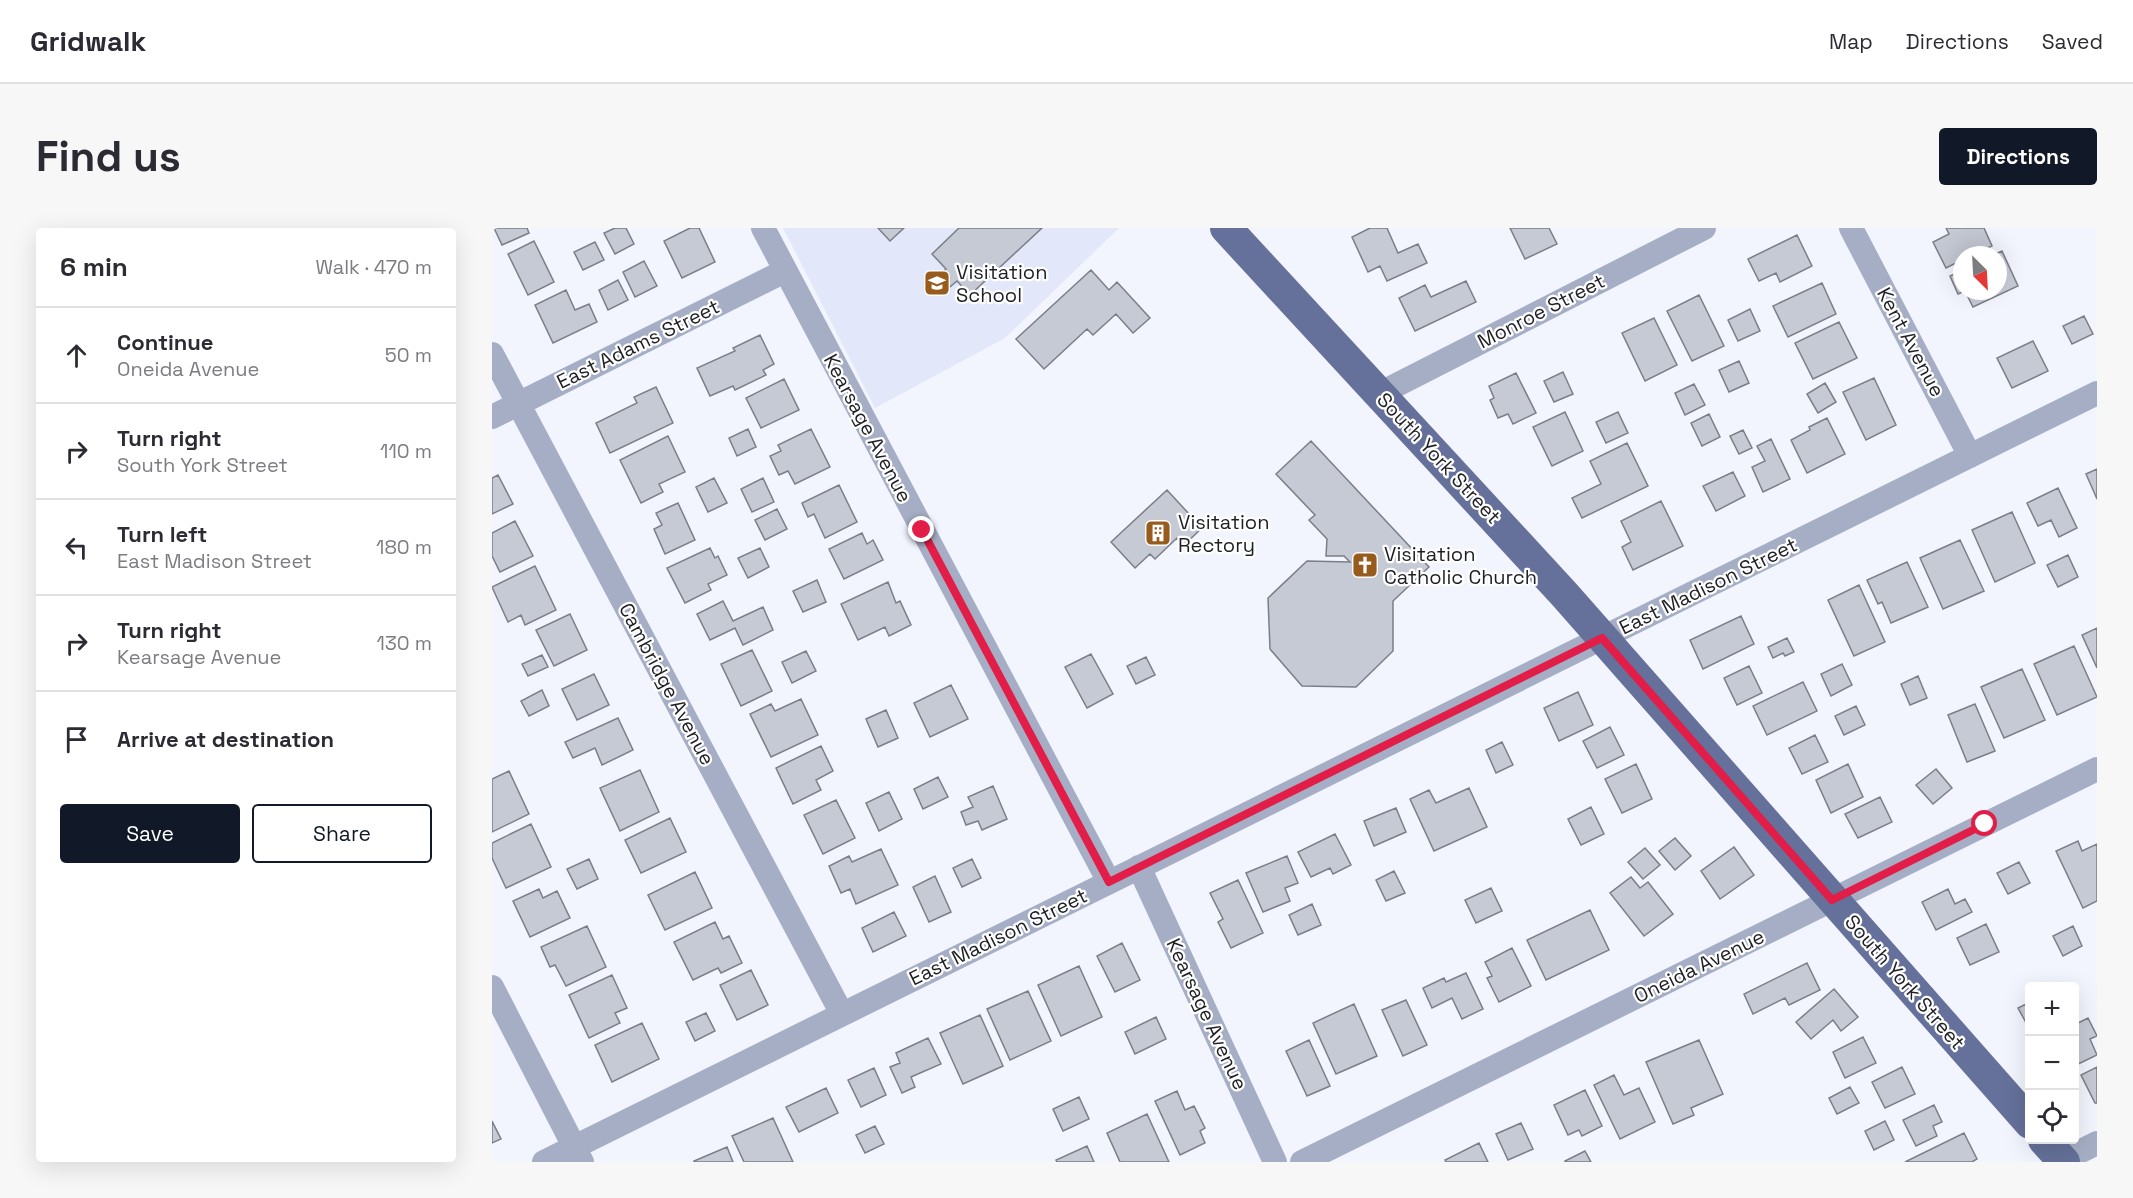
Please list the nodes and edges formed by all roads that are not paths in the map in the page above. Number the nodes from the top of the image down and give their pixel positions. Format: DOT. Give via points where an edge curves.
graph roads {
  1 [pos="763,228"];
  2 [pos="1226,228"];
  3 [pos="1704,228"];
  4 [pos="1851,228"];
  5 [pos="785,271"];
  6 [pos="492,354"];
  7 [pos="2097,393"];
  8 [pos="1379,394"];
  9 [pos="518,404"];
  10 [pos="492,417"];
  11 [pos="1970,456"];
  12 [pos="1602,638"];
  13 [pos="2097,769"];
  14 [pos="1139,867"];
  15 [pos="1109,882"];
  16 [pos="1832,900"];
  17 [pos="492,987"];
  18 [pos="842,1014"];
  19 [pos="2025,1117"];
  20 [pos="2097,1143"];
  21 [pos="579,1154"];
  22 [pos="2057,1156"];
  23 [pos="544,1162"];
  24 [pos="1275,1162"];
  25 [pos="1302,1162"];
  1 -- 5 [label="street, Kearsage Avenue"];
  2 -- 8 [label="main road, South York Street"];
  3 -- 8 [label="street, Monroe Street"];
  4 -- 11 [label="street, Kent Avenue"];
  5 -- 9 [label="street, East Adams Street"];
  5 -- 15 [label="street, Kearsage Avenue"];
  6 -- 9 [label="street, Cambridge Avenue"];
  7 -- 11 [label="street, East Madison Street"];
  8 -- 12 [label="main road, South York Street"];
  9 -- 10 [label="street, East Adams Street"];
  9 -- 18 [label="street, Cambridge Avenue"];
  11 -- 12 [label="street, East Madison Street"];
  12 -- 14 [label="street, East Madison Street"];
  12 -- 16 [label="main road, South York Street"];
  13 -- 16 [label="street, Oneida Avenue"];
  14 -- 15 [label="street, East Madison Street"];
  14 -- 24 [label="street, Kearsage Avenue"];
  15 -- 18 [label="street, East Madison Street"];
  16 -- 19 [label="main road, South York Street"];
  16 -- 25 [label="street, Oneida Avenue"];
  17 -- 21 [label="street"];
  18 -- 21 [label="street, East Madison Street"];
  20 -- 22 [label="street"];
  21 -- 23 [label="street, East Madison Street"];
}
